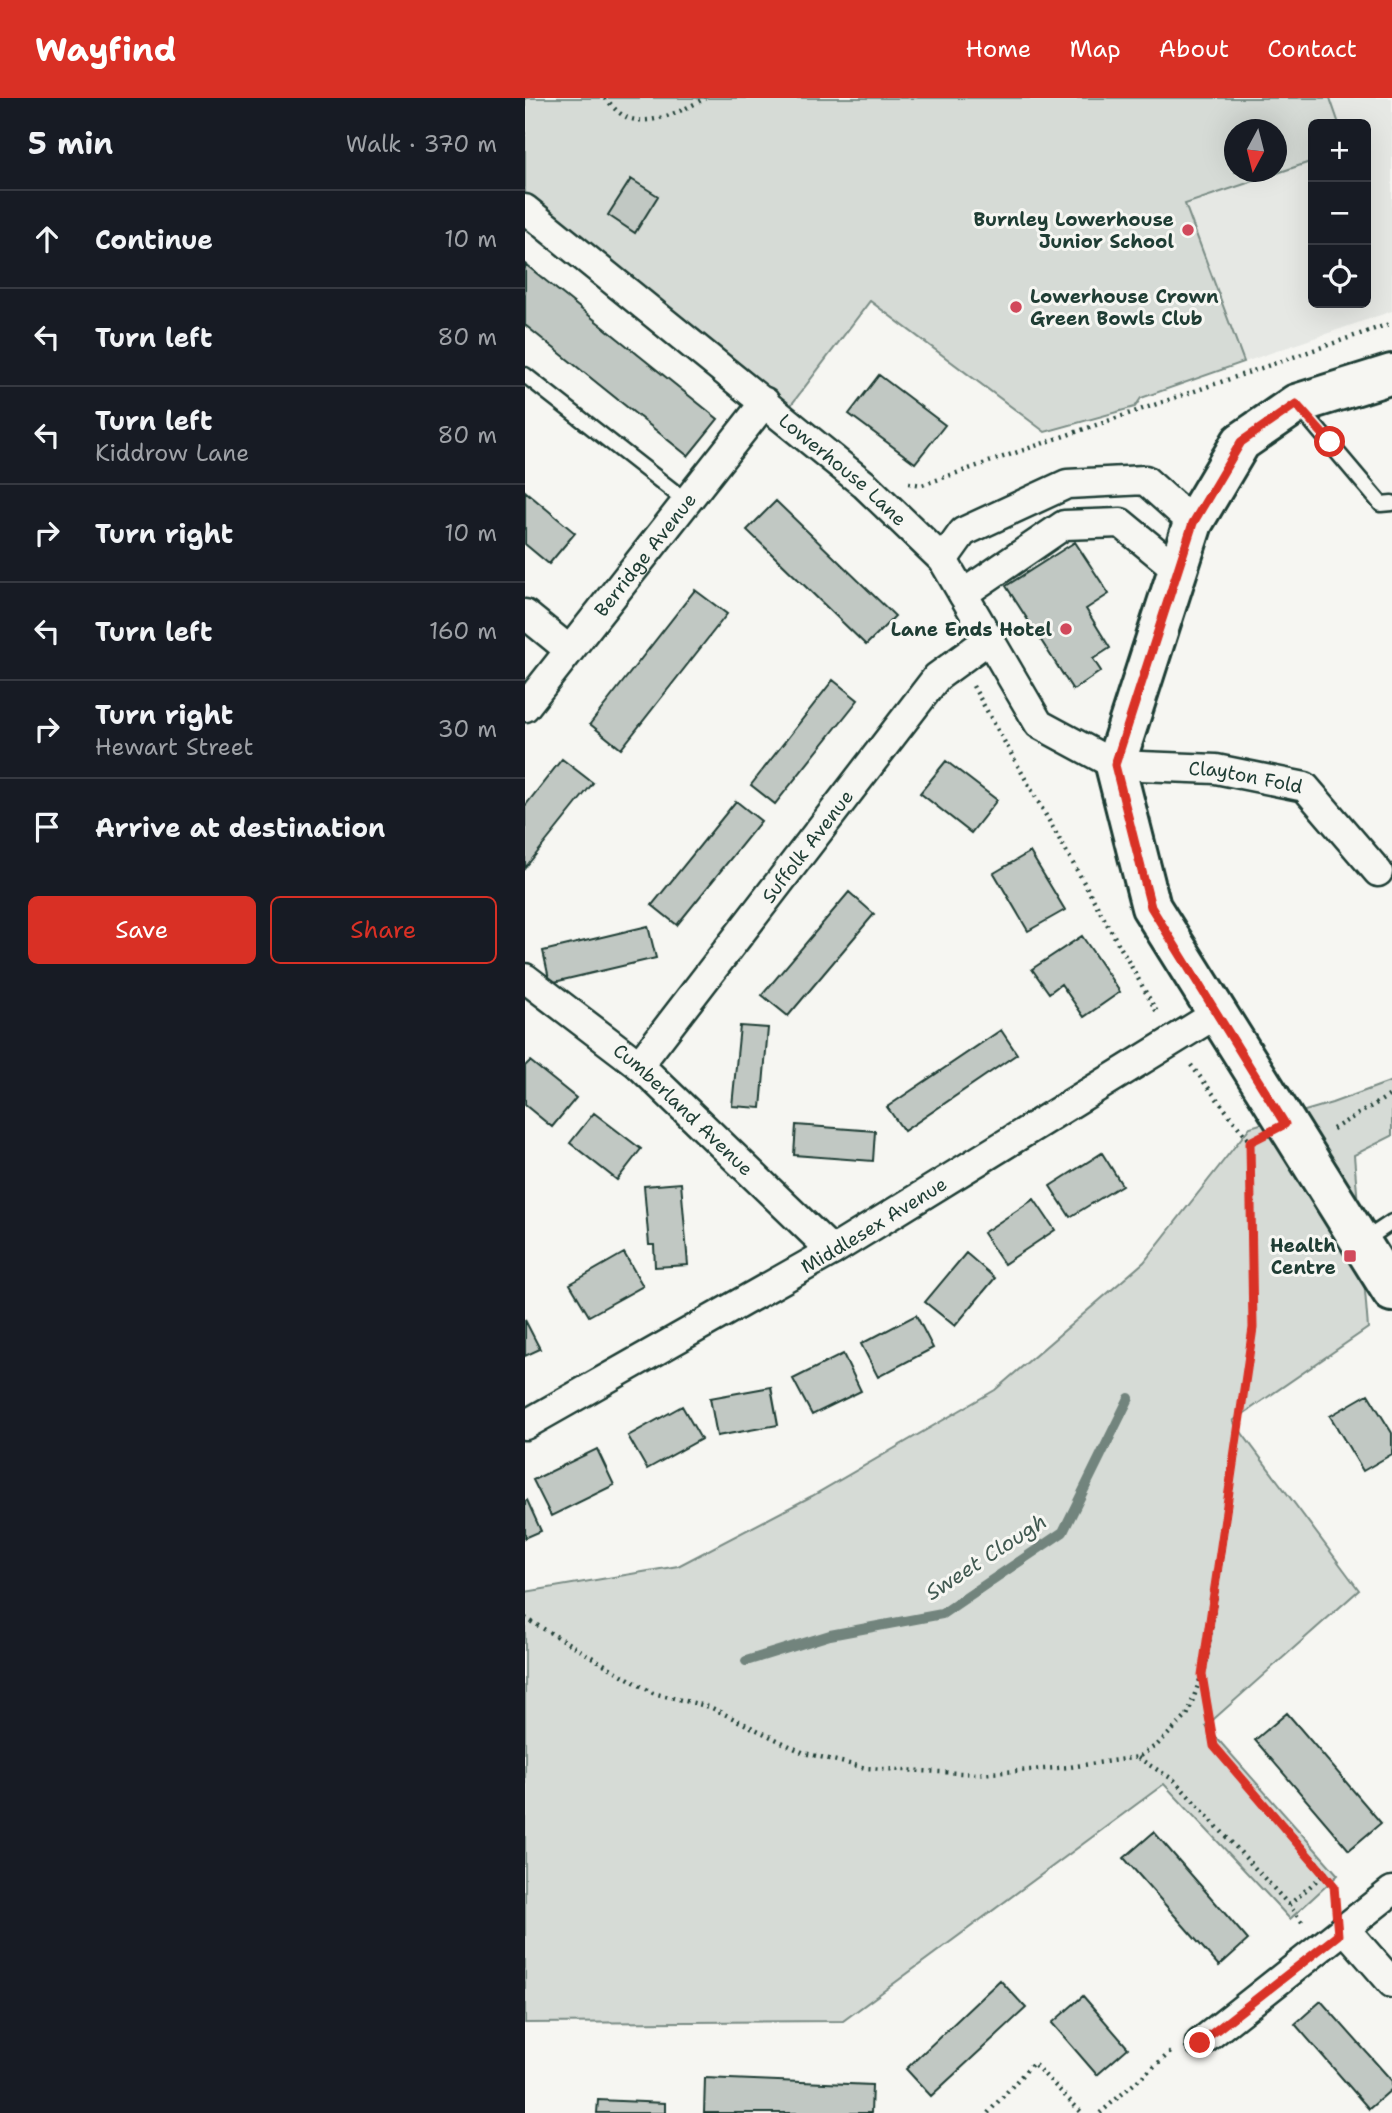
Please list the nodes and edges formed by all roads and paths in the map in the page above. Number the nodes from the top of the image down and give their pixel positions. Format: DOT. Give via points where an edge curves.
graph roads {
  1 [pos="605,98"];
  2 [pos="705,98"];
  3 [pos="525,209"];
  4 [pos="1392,323"];
  5 [pos="1392,374"];
  6 [pos="525,375"];
  7 [pos="765,402"];
  8 [pos="1296,404"];
  9 [pos="865,485"];
  10 [pos="686,501"];
  11 [pos="1392,503"];
  12 [pos="1193,523"];
  13 [pos="943,560"];
  14 [pos="1178,570"];
  15 [pos="963,594"];
  16 [pos="525,614"];
  17 [pos="989,639"];
  18 [pos="568,649"];
  19 [pos="959,661"];
  20 [pos="525,707"];
  21 [pos="1115,765"];
  22 [pos="1378,872"];
  23 [pos="525,978"];
  24 [pos="1216,1014"];
  25 [pos="1173,1041"];
  26 [pos="639,1065"];
  27 [pos="1392,1094"];
  28 [pos="1293,1136"];
  29 [pos="1250,1142"];
  30 [pos="1392,1222"];
  31 [pos="1361,1243"];
  32 [pos="832,1251"];
  33 [pos="1392,1292"];
  34 [pos="525,1425"];
  35 [pos="525,1618"];
  36 [pos="1202,1675"];
  37 [pos="1137,1757"];
  38 [pos="1325,1872"];
  39 [pos="1392,1891"];
  40 [pos="1289,1905"];
  41 [pos="1335,1938"];
  42 [pos="1392,1983"];
  43 [pos="1200,2043"];
  44 [pos="988,2113"];
  45 [pos="1081,2113"];
  46 [pos="1100,2113"];
  1 -- 2 [label="path" via="634,120 676,112"];
  3 -- 7 [label="street, Lowerhouse Lane"];
  4 -- 9 [label="path" via="922,485 905,482 885,466"];
  5 -- 8 [label="main road"];
  6 -- 10 [label="lane"];
  7 -- 9 [label="street, Lowerhouse Lane"];
  7 -- 10 [label="street, Berridge Avenue"];
  8 -- 11 [label="lane" via="1381,504"];
  8 -- 12 [label="main road" via="1241,442"];
  9 -- 13 [label="street, Lowerhouse Lane"];
  10 -- 18 [label="street, Berridge Avenue"];
  12 -- 13 [label="street" via="1145,480 1067,484 963,532"];
  12 -- 14 [label="main road"];
  13 -- 15 [label="street, Lowerhouse Lane"];
  14 -- 15 [label="street" via="1121,523 1064,525"];
  14 -- 21 [label="main road"];
  15 -- 17 [label="street, Lowerhouse Lane"];
  16 -- 18 [label="street"];
  17 -- 19 [label="street, Suffolk Avenue"];
  17 -- 21 [label="street, Lowerhouse Lane" via="1039,724"];
  18 -- 20 [label="street, Berridge Avenue"];
  19 -- 25 [label="path"];
  19 -- 26 [label="street, Suffolk Avenue" via="937,677"];
  21 -- 22 [label="street, Clayton Fold" via="1216,769 1305,787"];
  21 -- 24 [label="main road" via="1151,907"];
  23 -- 26 [label="street, Cumberland Avenue"];
  24 -- 25 [label="street, Middlesex Avenue"];
  24 -- 28 [label="main road"];
  25 -- 29 [label="path"];
  25 -- 32 [label="street, Middlesex Avenue"];
  26 -- 32 [label="street, Cumberland Avenue"];
  27 -- 28 [label="path"];
  28 -- 29 [label="path"];
  28 -- 31 [label="main road"];
  29 -- 36 [label="path" via="1253,1328"];
  30 -- 31 [label="lane"];
  31 -- 33 [label="main road"];
  32 -- 34 [label="street, Middlesex Avenue"];
  35 -- 37 [label="path" via="653,1693 710,1706 804,1753 866,1768 978,1774"];
  36 -- 37 [label="path" via="1187,1716"];
  36 -- 38 [label="path" via="1214,1746"];
  37 -- 40 [label="path" via="1174,1780"];
  38 -- 40 [label="path"];
  38 -- 41 [label="path" via="1334,1886"];
  39 -- 41 [label="street"];
  40 -- 41 [label="path"];
  41 -- 42 [label="street"];
  41 -- 43 [label="street"];
  43 -- 46 [label="path" via="1173,2050"];
  44 -- 45 [label="path" via="1033,2063"];
}
